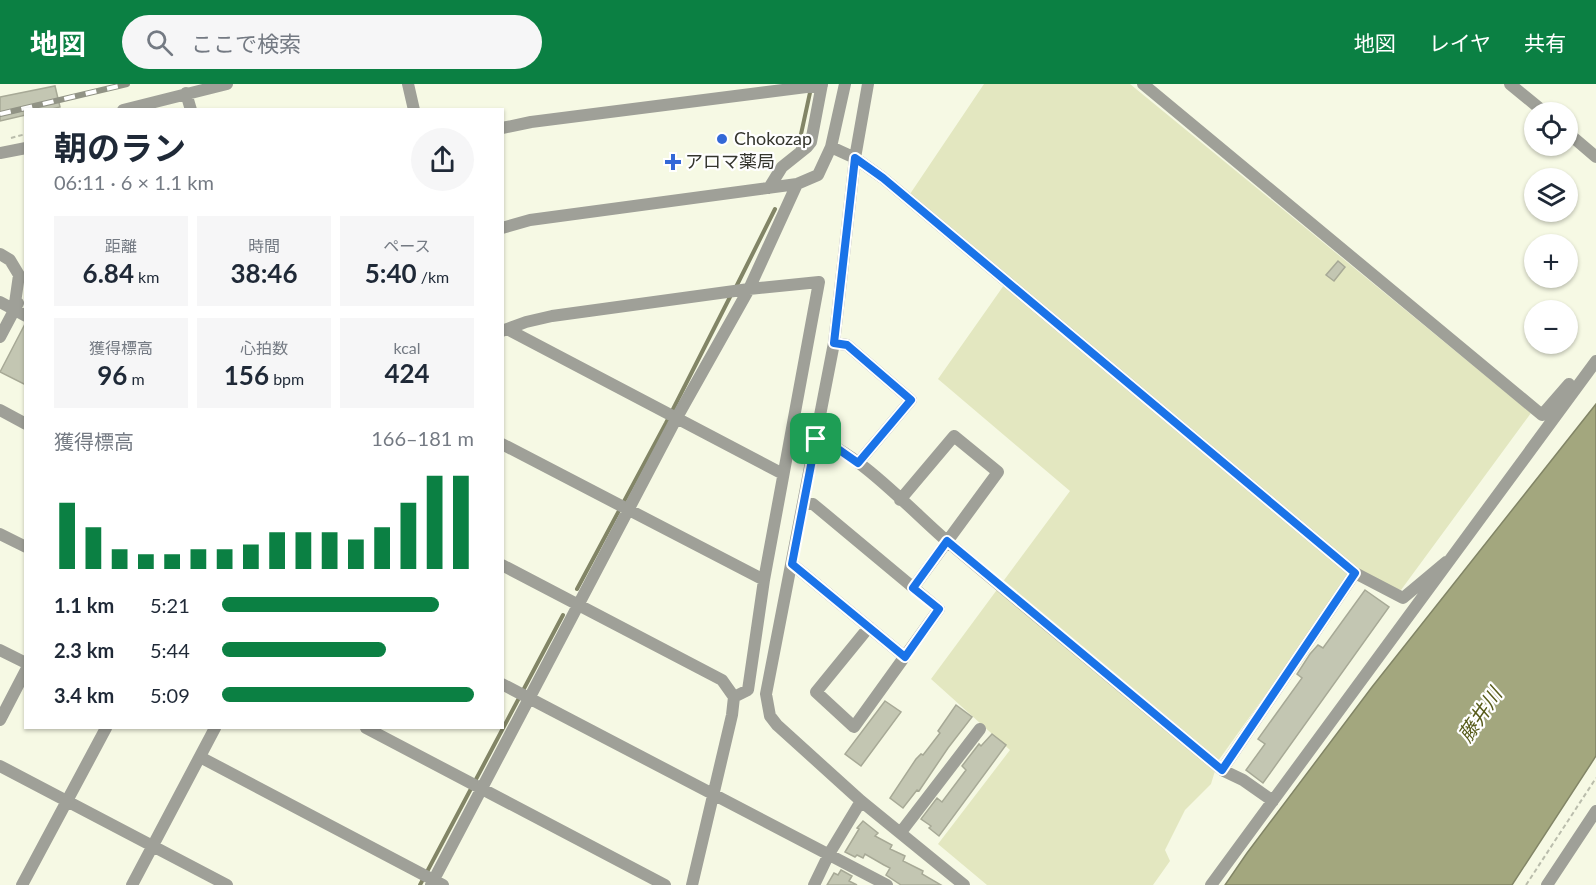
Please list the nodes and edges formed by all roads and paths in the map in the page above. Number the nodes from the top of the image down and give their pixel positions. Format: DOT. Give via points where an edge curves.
graph roads {
  1 [pos="227,84"];
  2 [pos="408,84"];
  3 [pos="845,84"];
  4 [pos="868,84"];
  5 [pos="1143,84"];
  6 [pos="1510,84"];
  7 [pos="815,85"];
  8 [pos="186,93"];
  9 [pos="1532,102"];
  10 [pos="130,108"];
  11 [pos="190,108"];
  12 [pos="414,108"];
  13 [pos="504,128"];
  14 [pos="1578,142"];
  15 [pos="831,147"];
  16 [pos="24,148"];
  17 [pos="0,153"];
  18 [pos="1596,157"];
  19 [pos="855,158"];
  20 [pos="797,184"];
  21 [pos="769,188"];
  22 [pos="504,227"];
  23 [pos="0,254"];
  24 [pos="744,290"];
  25 [pos="24,297"];
  26 [pos="0,302"];
  27 [pos="20,313"];
  28 [pos="505,330"];
  29 [pos="0,337"];
  30 [pos="834,343"];
  31 [pos="1596,361"];
  32 [pos="1584,375"];
  33 [pos="0,410"];
  34 [pos="672,416"];
  35 [pos="24,423"];
  36 [pos="816,439"];
  37 [pos="504,445"];
  38 [pos="858,463"];
  39 [pos="783,474"];
  40 [pos="900,500"];
  41 [pos="803,503"];
  42 [pos="623,508"];
  43 [pos="0,534"];
  44 [pos="947,541"];
  45 [pos="24,546"];
  46 [pos="1446,562"];
  47 [pos="792,564"];
  48 [pos="504,567"];
  49 [pos="1355,573"];
  50 [pos="764,580"];
  51 [pos="913,588"];
  52 [pos="578,605"];
  53 [pos="869,627"];
  54 [pos="0,650"];
  55 [pos="905,657"];
  56 [pos="24,662"];
  57 [pos="24,674"];
  58 [pos="504,685"];
  59 [pos="748,690"];
  60 [pos="766,694"];
  61 [pos="524,695"];
  62 [pos="734,697"];
  63 [pos="0,720"];
  64 [pos="105,729"];
  65 [pos="214,729"];
  66 [pos="368,729"];
  67 [pos="980,729"];
  68 [pos="200,757"];
  69 [pos="0,766"];
  70 [pos="1222,770"];
  71 [pos="1596,778"];
  72 [pos="477,786"];
  73 [pos="713,795"];
  74 [pos="67,801"];
  75 [pos="861,801"];
  76 [pos="1273,801"];
  77 [pos="1596,811"];
  78 [pos="901,832"];
  79 [pos="152,845"];
  80 [pos="830,854"];
  81 [pos="432,880"];
  82 [pos="22,885"];
  83 [pos="132,885"];
  84 [pos="227,885"];
  85 [pos="665,885"];
  86 [pos="692,885"];
  87 [pos="814,885"];
  88 [pos="887,885"];
  89 [pos="964,885"];
  90 [pos="1211,885"];
  91 [pos="1526,885"];
  92 [pos="1547,885"];
  1 -- 8 [label="street"];
  2 -- 12 [label="street"];
  3 -- 15 [label="street"];
  4 -- 19 [label="street"];
  5 -- 32 [label="street" via="1542,415 1577,375"];
  6 -- 9 [label="street"];
  7 -- 13 [label="street"];
  7 -- 21 [label="street" via="811,142 782,167"];
  8 -- 10 [label="street"];
  8 -- 11 [label="street"];
  14 -- 18 [label="street"];
  15 -- 19 [label="street"];
  15 -- 20 [label="street" via="818,175"];
  16 -- 17 [label="street"];
  19 -- 30 [label="street"];
  19 -- 49 [label="street"];
  20 -- 21 [label="street"];
  20 -- 24 [label="street"];
  21 -- 22 [label="street" via="530,220"];
  23 -- 27 [label="street" via="10,260 20,275"];
  24 -- 28 [label="street" via="552,316"];
  24 -- 34 [label="street"];
  24 -- 39 [label="street" via="819,282"];
  25 -- 27 [label="street"];
  26 -- 27 [label="street"];
  27 -- 29 [label="street"];
  28 -- 34 [label="street"];
  30 -- 36 [label="street"];
  30 -- 38 [label="street" via="847,345 911,400"];
  31 -- 32 [label="street"];
  32 -- 46 [label="street"];
  33 -- 35 [label="street"];
  34 -- 39 [label="street"];
  34 -- 42 [label="street"];
  36 -- 38 [label="street" via="828,442"];
  36 -- 41 [label="street"];
  37 -- 42 [label="street"];
  38 -- 40 [label="street"];
  39 -- 50 [label="street"];
  40 -- 44 [label="street"];
  40 -- 44 [label="street" via="954,436 998,472"];
  41 -- 47 [label="street"];
  41 -- 51 [label="street" via="813,504"];
  42 -- 50 [label="street"];
  42 -- 52 [label="street"];
  43 -- 45 [label="street"];
  44 -- 51 [label="street"];
  44 -- 70 [label="street"];
  46 -- 49 [label="street" via="1403,598"];
  46 -- 76 [label="street"];
  47 -- 53 [label="street"];
  47 -- 60 [label="street"];
  48 -- 52 [label="street"];
  49 -- 70 [label="street"];
  50 -- 59 [label="street"];
  51 -- 55 [label="street" via="939,609"];
  52 -- 61 [label="street"];
  52 -- 62 [label="street" via="722,680"];
  53 -- 55 [label="street"];
  53 -- 55 [label="street" via="816,692 854,727"];
  54 -- 56 [label="street"];
  57 -- 63 [label="street"];
  58 -- 61 [label="street"];
  59 -- 60 [label="street"];
  59 -- 62 [label="street"];
  60 -- 75 [label="street" via="770,716 777,725"];
  61 -- 72 [label="street"];
  61 -- 73 [label="street"];
  62 -- 73 [label="street"];
  64 -- 74 [label="street"];
  65 -- 68 [label="street"];
  66 -- 72 [label="street"];
  67 -- 78 [label="street"];
  68 -- 79 [label="street"];
  68 -- 81 [label="street"];
  69 -- 74 [label="street"];
  70 -- 76 [label="street"];
  71 -- 91 [label="path"];
  72 -- 81 [label="street"];
  72 -- 85 [label="street"];
  73 -- 80 [label="street"];
  73 -- 86 [label="street"];
  74 -- 79 [label="street"];
  74 -- 82 [label="street"];
  75 -- 78 [label="street"];
  75 -- 80 [label="street"];
  76 -- 90 [label="street"];
  77 -- 92 [label="street"];
  78 -- 89 [label="street"];
  79 -- 83 [label="street"];
  79 -- 84 [label="street"];
  80 -- 87 [label="street"];
  80 -- 88 [label="street"];
}
